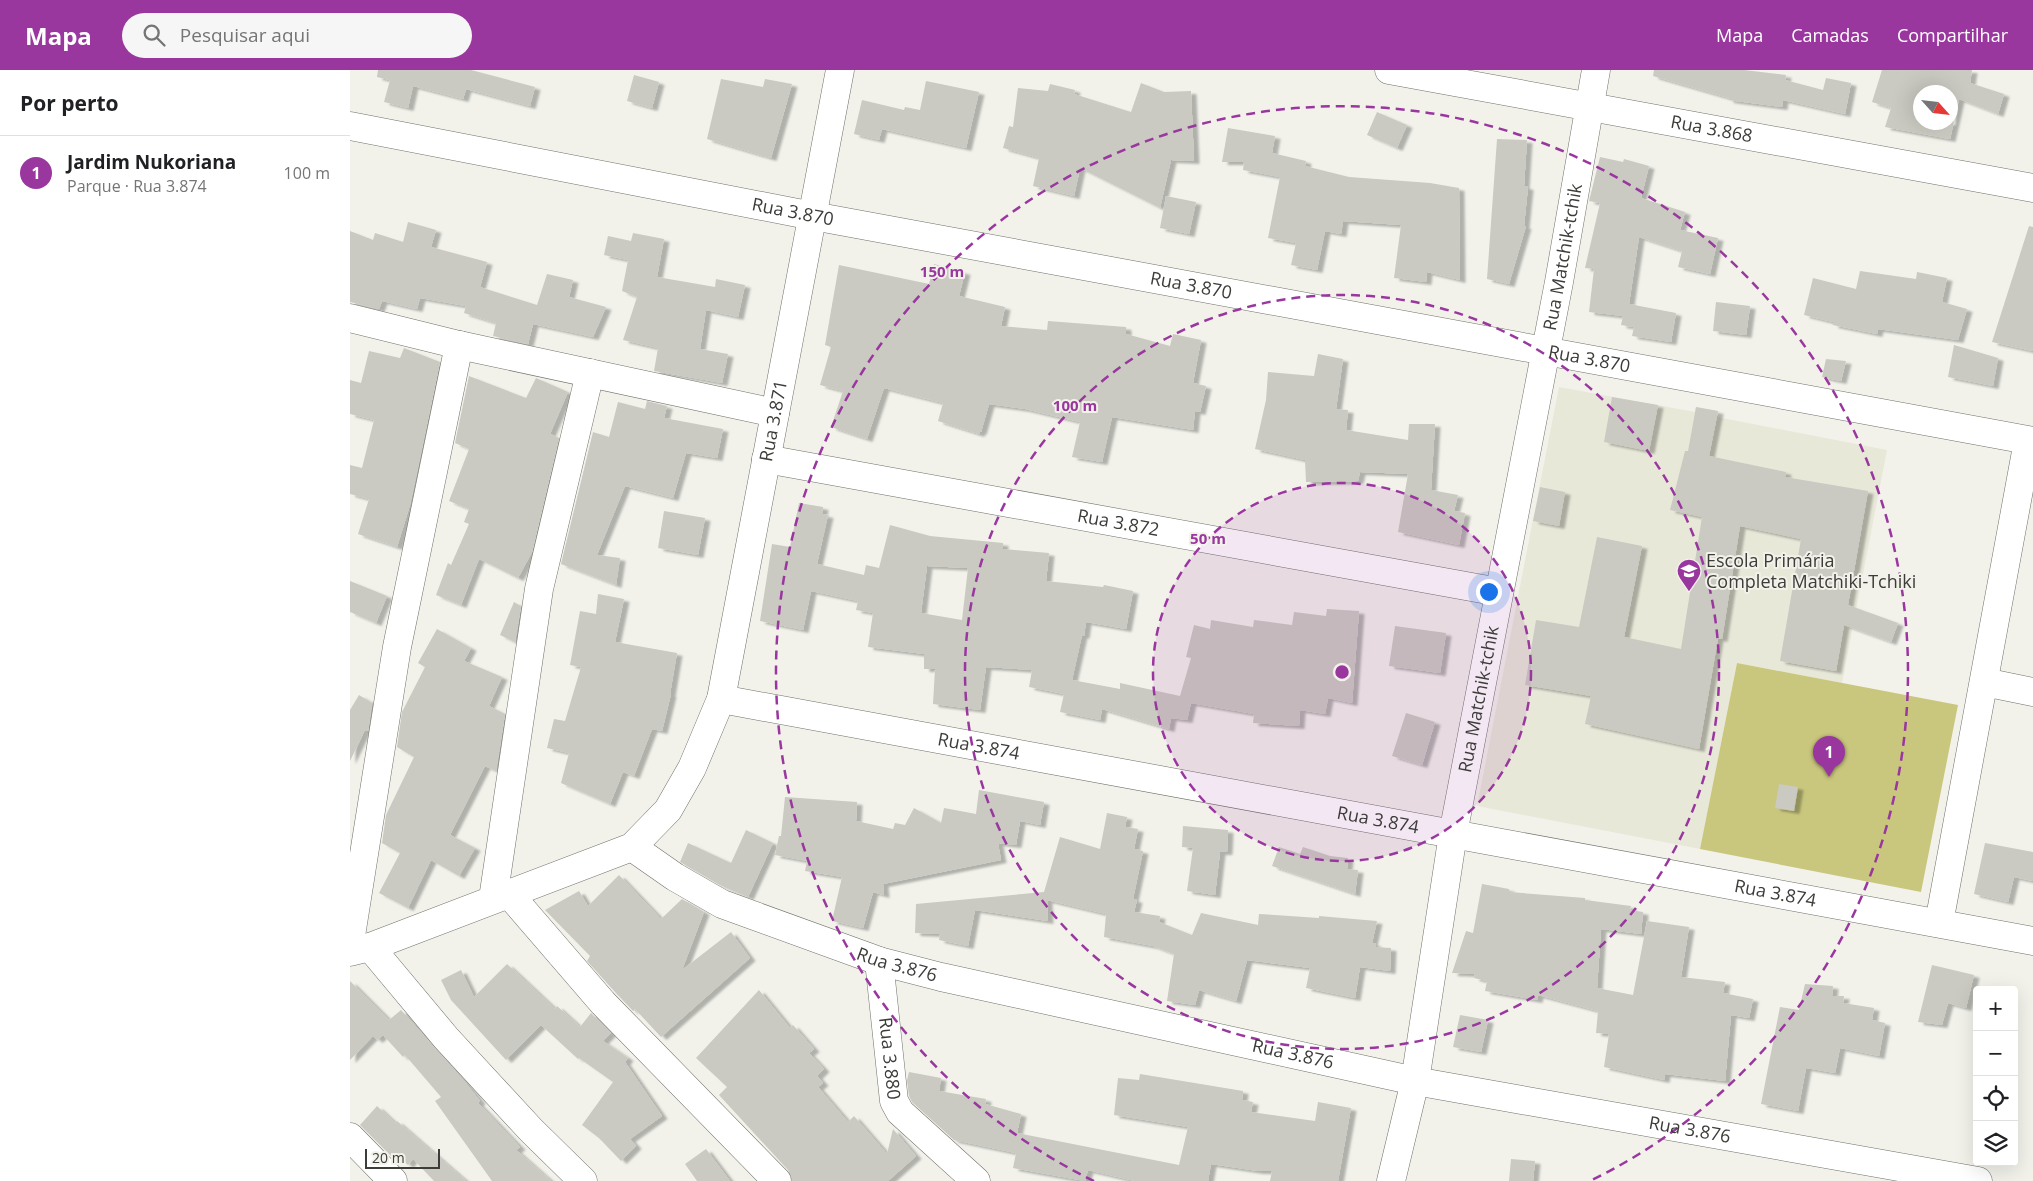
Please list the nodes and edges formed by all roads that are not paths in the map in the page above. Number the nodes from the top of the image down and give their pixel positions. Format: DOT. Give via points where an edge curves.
graph roads {
  1 [pos="840,70"];
  2 [pos="1389,70"];
  3 [pos="1596,70"];
  4 [pos="1589,105"];
  5 [pos="350,126"];
  6 [pos="2033,188"];
  7 [pos="812,216"];
  8 [pos="350,318"];
  9 [pos="459,344"];
  10 [pos="1546,352"];
  11 [pos="590,373"];
  12 [pos="776,412"];
  13 [pos="2030,441"];
  14 [pos="766,459"];
  15 [pos="1499,592"];
  16 [pos="1984,682"];
  17 [pos="2033,692"];
  18 [pos="721,699"];
  19 [pos="1453,834"];
  20 [pos="632,847"];
  21 [pos="501,897"];
  22 [pos="1939,923"];
  23 [pos="2033,941"];
  24 [pos="357,947"];
  25 [pos="879,961"];
  26 [pos="1415,1081"];
  27 [pos="350,1137"];
  28 [pos="393,1181"];
  29 [pos="583,1181"];
  30 [pos="777,1181"];
  31 [pos="976,1181"];
  32 [pos="1391,1181"];
  33 [pos="1978,1181"];
  1 -- 7 [label="street, Rua 3.871"];
  2 -- 4 [label="street, Rua 3.868"];
  3 -- 4 [label="street, Rua Matchik-tchik"];
  4 -- 6 [label="street, Rua 3.868"];
  4 -- 10 [label="street, Rua Matchik-tchik"];
  5 -- 7 [label="street, Rua 3.870"];
  7 -- 10 [label="street, Rua 3.870"];
  7 -- 12 [label="street, Rua 3.871"];
  8 -- 9 [label="street"];
  9 -- 11 [label="street"];
  9 -- 24 [label="street" via="397,647"];
  10 -- 13 [label="street, Rua 3.870"];
  10 -- 15 [label="street, Rua Matchik-tchik"];
  11 -- 12 [label="street"];
  11 -- 21 [label="street" via="539,588"];
  12 -- 14 [label="street, Rua 3.871"];
  13 -- 16 [label="street"];
  14 -- 15 [label="street, Rua 3.872"];
  14 -- 18 [label="street, Rua 3.871"];
  15 -- 19 [label="street, Rua Matchik-tchik"];
  16 -- 17 [label="street"];
  16 -- 22 [label="street"];
  18 -- 19 [label="street, Rua 3.874"];
  18 -- 20 [label="street, Rua 3.871" via="692,768 668,810"];
  19 -- 22 [label="street, Rua 3.874"];
  19 -- 26 [label="street, Rua Matchik-tchik"];
  20 -- 21 [label="street"];
  20 -- 25 [label="street, Rua 3.876" via="722,904"];
  21 -- 24 [label="street"];
  21 -- 30 [label="street"];
  22 -- 23 [label="street, Rua 3.874"];
  24 -- 29 [label="street"];
  25 -- 26 [label="street, Rua 3.876"];
  25 -- 31 [label="street, Rua 3.880" via="894,1101 900,1112"];
  26 -- 32 [label="street, Rua Matchik-tchik"];
  26 -- 33 [label="street, Rua 3.876"];
  27 -- 28 [label="street"];
}
